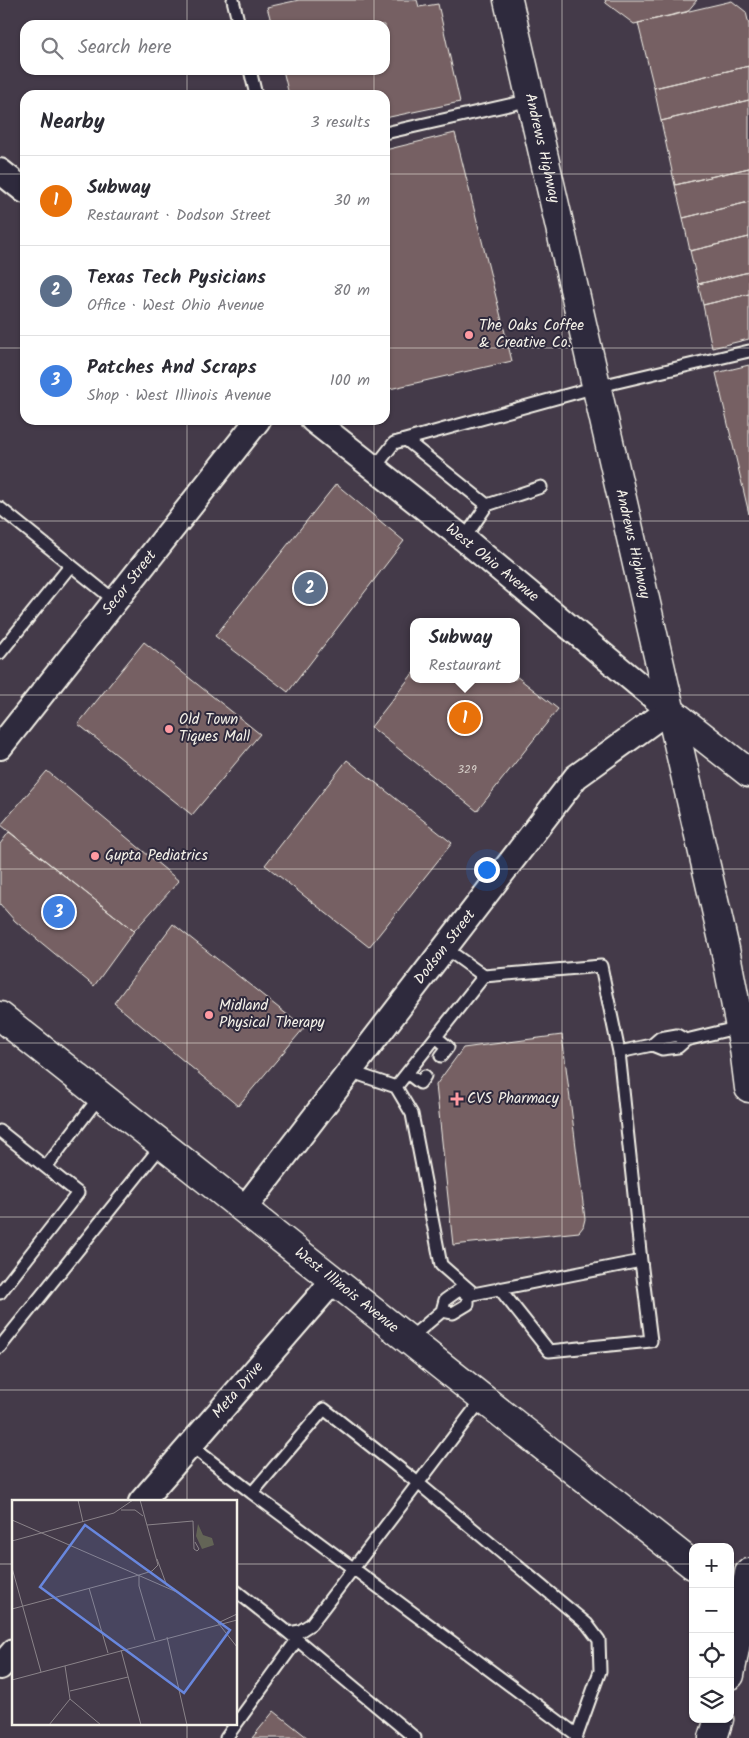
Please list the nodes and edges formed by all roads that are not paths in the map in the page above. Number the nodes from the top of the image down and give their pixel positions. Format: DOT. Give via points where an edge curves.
graph roads {
  1 [pos="233,0"];
  2 [pos="508,0"];
  3 [pos="238,20"];
  4 [pos="251,75"];
  5 [pos="255,90"];
  6 [pos="531,100"];
  7 [pos="390,132"];
  8 [pos="0,171"];
  9 [pos="20,187"];
  10 [pos="749,351"];
  11 [pos="596,387"];
  12 [pos="254,425"];
  13 [pos="319,425"];
  14 [pos="406,440"];
  15 [pos="373,470"];
  16 [pos="541,487"];
  17 [pos="487,505"];
  18 [pos="0,508"];
  19 [pos="464,539"];
  20 [pos="71,565"];
  21 [pos="114,600"];
  22 [pos="0,653"];
  23 [pos="669,710"];
  24 [pos="0,747"];
  25 [pos="749,773"];
  26 [pos="445,948"];
  27 [pos="749,960"];
  28 [pos="484,976"];
  29 [pos="734,993"];
  30 [pos="0,1016"];
  31 [pos="740,1027"];
  32 [pos="436,1037"];
  33 [pos="619,1052"];
  34 [pos="441,1056"];
  35 [pos="349,1071"];
  36 [pos="407,1073"];
  37 [pos="425,1076"];
  38 [pos="396,1088"];
  39 [pos="749,1088"];
  40 [pos="100,1096"];
  41 [pos="0,1131"];
  42 [pos="162,1145"];
  43 [pos="46,1168"];
  44 [pos="244,1209"];
  45 [pos="641,1261"];
  46 [pos="334,1280"];
  47 [pos="499,1288"];
  48 [pos="0,1293"];
  49 [pos="470,1294"];
  50 [pos="410,1339"];
  51 [pos="0,1347"];
  52 [pos="483,1398"];
  53 [pos="190,1445"];
  54 [pos="418,1483"];
  55 [pos="252,1493"];
  56 [pos="143,1500"];
  57 [pos="689,1562"];
  58 [pos="354,1567"];
  59 [pos="749,1573"];
  60 [pos="238,1593"];
  61 [pos="743,1605"];
  62 [pos="293,1637"];
  63 [pos="12,1653"];
  64 [pos="734,1653"];
  65 [pos="0,1667"];
  66 [pos="238,1721"];
  67 [pos="718,1723"];
  68 [pos="235,1726"];
  69 [pos="576,1737"];
  70 [pos="226,1738"];
  71 [pos="415,1738"];
  72 [pos="713,1738"];
  1 -- 3 [label="lane"];
  2 -- 6 [label="main road, Andrews Highway"];
  4 -- 5 [label="lane"];
  6 -- 7 [label="lane"];
  6 -- 11 [label="main road, Andrews Highway"];
  8 -- 9 [label="street"];
  10 -- 11 [label="lane"];
  11 -- 14 [label="lane"];
  11 -- 23 [label="main road, Andrews Highway"];
  12 -- 21 [label="street, Secor Street"];
  13 -- 15 [label="street, West Ohio Avenue"];
  14 -- 15 [label="lane" via="394,443"];
  14 -- 17 [label="lane"];
  15 -- 19 [label="street, West Ohio Avenue"];
  16 -- 17 [label="lane"];
  17 -- 19 [label="lane"];
  18 -- 20 [label="lane"];
  19 -- 23 [label="street, West Ohio Avenue"];
  20 -- 21 [label="lane"];
  20 -- 22 [label="lane"];
  21 -- 24 [label="street, Secor Street"];
  23 -- 25 [label="main road"];
  23 -- 26 [label="street, Dodson Street" via="576,778"];
  23 -- 29 [label="main road, Andrews Highway"];
  26 -- 28 [label="lane"];
  26 -- 35 [label="street, Dodson Street"];
  27 -- 29 [label="main road"];
  28 -- 32 [label="lane"];
  28 -- 33 [label="lane" via="601,966"];
  29 -- 31 [label="main road, Andrews Highway"];
  30 -- 40 [label="main road, West Illinois Avenue"];
  31 -- 33 [label="lane" via="686,1040 677,1035 660,1038 652,1045"];
  31 -- 39 [label="main road, Andrews Highway"];
  32 -- 34 [label="lane" via="448,1047"];
  32 -- 36 [label="lane"];
  33 -- 45 [label="lane"];
  35 -- 38 [label="lane"];
  35 -- 44 [label="street, Dodson Street"];
  36 -- 37 [label="lane" via="420,1083"];
  36 -- 38 [label="lane"];
  38 -- 49 [label="lane" via="412,1114 441,1265"];
  40 -- 42 [label="main road, West Illinois Avenue"];
  40 -- 43 [label="lane"];
  41 -- 43 [label="lane"];
  42 -- 44 [label="main road, West Illinois Avenue"];
  42 -- 51 [label="lane"];
  43 -- 48 [label="lane" via="78,1193"];
  44 -- 46 [label="main road, West Illinois Avenue"];
  45 -- 47 [label="lane"];
  45 -- 47 [label="lane" via="652,1341 549,1350"];
  46 -- 50 [label="main road, West Illinois Avenue"];
  46 -- 53 [label="street, Meta Drive"];
  47 -- 49 [label="lane"];
  49 -- 50 [label="lane" via="459,1290 445,1300 442,1311"];
  50 -- 52 [label="main road, West Illinois Avenue"];
  52 -- 54 [label="lane"];
  52 -- 57 [label="main road, West Illinois Avenue"];
  53 -- 55 [label="lane"];
  53 -- 56 [label="street, Meta Drive"];
  54 -- 55 [label="lane" via="324,1409"];
  54 -- 58 [label="lane"];
  54 -- 69 [label="lane" via="587,1624 599,1640 600,1671"];
  55 -- 58 [label="lane"];
  58 -- 62 [label="lane" via="311,1624"];
  58 -- 69 [label="lane"];
  59 -- 61 [label="main road"];
  60 -- 62 [label="lane"];
  61 -- 64 [label="main road"];
  62 -- 66 [label="lane"];
  62 -- 71 [label="lane"];
  63 -- 65 [label="street"];
  67 -- 72 [label="main road"];
  68 -- 70 [label="lane"];
}
